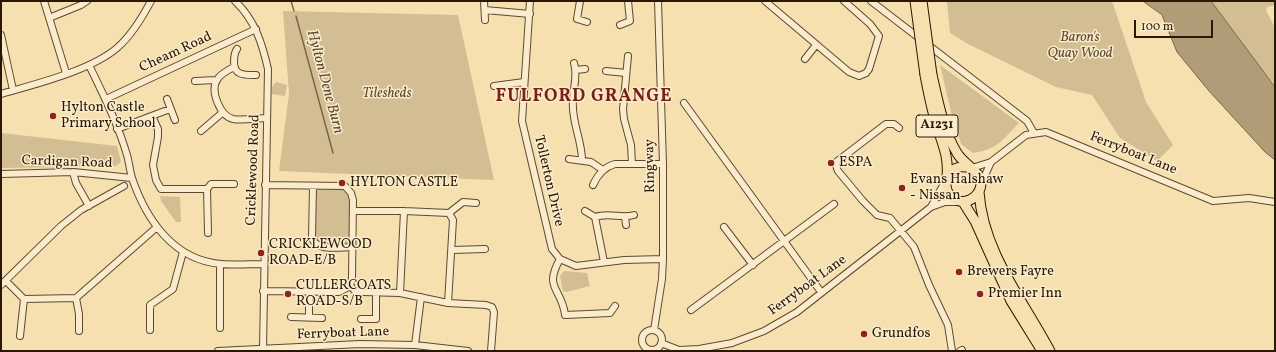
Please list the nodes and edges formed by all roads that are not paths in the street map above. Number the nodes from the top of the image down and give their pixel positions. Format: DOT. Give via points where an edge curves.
graph roads {
  1 [pos="44,1"];
  2 [pos="87,1"];
  3 [pos="151,1"];
  4 [pos="235,1"];
  5 [pos="484,1"];
  6 [pos="530,1"];
  7 [pos="580,1"];
  8 [pos="628,1"];
  9 [pos="658,1"];
  10 [pos="765,1"];
  11 [pos="844,1"];
  12 [pos="871,1"];
  13 [pos="915,1"];
  14 [pos="922,1"];
  15 [pos="485,10"];
  16 [pos="530,14"];
  17 [pos="49,18"];
  18 [pos="485,20"];
  19 [pos="587,22"];
  20 [pos="620,25"];
  21 [pos="256,29"];
  22 [pos="1,36"];
  23 [pos="816,45"];
  24 [pos="237,49"];
  25 [pos="628,56"];
  26 [pos="805,59"];
  27 [pos="574,63"];
  28 [pos="89,65"];
  29 [pos="234,67"];
  30 [pos="585,69"];
  31 [pos="576,70"];
  32 [pos="606,71"];
  33 [pos="66,73"];
  34 [pos="626,73"];
  35 [pos="256,75"];
  36 [pos="929,75"];
  37 [pos="195,80"];
  38 [pos="216,80"];
  39 [pos="524,82"];
  40 [pos="494,86"];
  41 [pos="13,90"];
  42 [pos="1,94"];
  43 [pos="106,99"];
  44 [pos="167,99"];
  45 [pos="684,103"];
  46 [pos="170,109"];
  47 [pos="222,112"];
  48 [pos="152,116"];
  49 [pos="267,118"];
  50 [pos="175,120"];
  51 [pos="900,128"];
  52 [pos="117,129"];
  53 [pos="201,131"];
  54 [pos="1034,133"];
  55 [pos="569,159"];
  56 [pos="582,160"];
  57 [pos="991,162"];
  58 [pos="632,164"];
  59 [pos="663,164"];
  60 [pos="971,168"];
  61 [pos="603,170"];
  62 [pos="73,172"];
  63 [pos="1,174"];
  64 [pos="132,178"];
  65 [pos="946,179"];
  66 [pos="234,184"];
  67 [pos="265,185"];
  68 [pos="593,185"];
  69 [pos="124,186"];
  70 [pos="312,186"];
  71 [pos="980,188"];
  72 [pos="207,189"];
  73 [pos="962,202"];
  74 [pos="1275,202"];
  75 [pos="476,203"];
  76 [pos="834,204"];
  77 [pos="89,206"];
  78 [pos="931,207"];
  79 [pos="353,211"];
  80 [pos="404,211"];
  81 [pos="585,211"];
  82 [pos="449,213"];
  83 [pos="634,215"];
  84 [pos="595,217"];
  85 [pos="625,218"];
  86 [pos="626,226"];
  87 [pos="156,227"];
  88 [pos="724,227"];
  89 [pos="900,231"];
  90 [pos="208,233"];
  91 [pos="783,242"];
  92 [pos="352,248"];
  93 [pos="485,249"];
  94 [pos="452,250"];
  95 [pos="183,252"];
  96 [pos="560,259"];
  97 [pos="663,259"];
  98 [pos="604,262"];
  99 [pos="220,264"];
  100 [pos="264,264"];
  101 [pos="753,265"];
  102 [pos="3,283"];
  103 [pos="350,286"];
  104 [pos="264,291"];
  105 [pos="309,292"];
  106 [pos="376,292"];
  107 [pos="821,292"];
  108 [pos="400,293"];
  109 [pos="421,297"];
  110 [pos="76,298"];
  111 [pos="24,299"];
  112 [pos="448,303"];
  113 [pos="615,306"];
  114 [pos="691,310"];
  115 [pos="610,313"];
  116 [pos="565,315"];
  117 [pos="291,317"];
  118 [pos="309,318"];
  119 [pos="322,318"];
  120 [pos="361,319"];
  121 [pos="615,320"];
  122 [pos="562,323"];
  123 [pos="220,328"];
  124 [pos="150,330"];
  125 [pos="654,330"];
  126 [pos="79,331"];
  127 [pos="20,336"];
  128 [pos="661,343"];
  129 [pos="415,346"];
  130 [pos="263,349"];
  131 [pos="642,349"];
  132 [pos="699,350"];
  133 [pos="218,351"];
  134 [pos="468,351"];
  135 [pos="491,351"];
  136 [pos="952,351"];
  137 [pos="1042,351"];
  138 [pos="1050,351"];
  1 -- 17 [label="street"];
  2 -- 17 [label="street"];
  3 -- 28 [label="street" via="140,22 117,48"];
  4 -- 21 [label="street, Cricklewood Road"];
  5 -- 15 [label="street"];
  6 -- 16 [label="street, Tollerton Drive"];
  7 -- 19 [label="street" via="577,19"];
  8 -- 20 [label="street" via="630,21"];
  9 -- 59 [label="street, Ringway"];
  10 -- 23 [label="street"];
  11 -- 23 [label="street" via="870,24 879,36 869,69 863,75 854,75"];
  12 -- 54 [label="street" via="1028,122"];
  13 -- 36 [label="highway, A1231, bridge"];
  14 -- 36 [label="highway, A1231, bridge"];
  15 -- 16 [label="street"];
  15 -- 18 [label="street"];
  16 -- 39 [label="street, Tollerton Drive"];
  17 -- 33 [label="street"];
  21 -- 43 [label="street, Cheam Road"];
  21 -- 49 [label="street, Cricklewood Road" via="268,69"];
  22 -- 41 [label="street"];
  23 -- 26 [label="street"];
  24 -- 29 [label="street"];
  25 -- 34 [label="street"];
  27 -- 31 [label="street"];
  28 -- 33 [label="street"];
  28 -- 43 [label="street"];
  29 -- 35 [label="street" via="241,75"];
  29 -- 38 [label="street"];
  30 -- 31 [label="street"];
  31 -- 56 [label="street" via="572,101"];
  32 -- 34 [label="street"];
  33 -- 41 [label="street"];
  34 -- 58 [label="street" via="623,109 631,145"];
  36 -- 60 [label="highway, A1231" via="956,153"];
  36 -- 65 [label="highway, A1231" via="937,124 947,152"];
  37 -- 38 [label="street"];
  38 -- 47 [label="street" via="215,88"];
  39 -- 40 [label="street"];
  39 -- 96 [label="street, Tollerton Drive" via="522,121 550,244"];
  41 -- 42 [label="street"];
  43 -- 52 [label="street"];
  44 -- 46 [label="street"];
  45 -- 91 [label="street"];
  46 -- 48 [label="street"];
  46 -- 50 [label="street"];
  47 -- 49 [label="street" via="233,119"];
  47 -- 53 [label="street"];
  48 -- 52 [label="street"];
  48 -- 72 [label="street" via="158,129 153,165 156,180 161,188"];
  49 -- 67 [label="street, Cricklewood Road"];
  51 -- 89 [label="street" via="894,124 886,124 835,163 838,172 863,201 877,215 890,218"];
  52 -- 64 [label="street" via="127,154"];
  54 -- 57 [label="street" via="1017,141"];
  54 -- 74 [label="street, Ferryboat Lane" via="1050,133 1213,201 1249,198"];
  55 -- 56 [label="street"];
  56 -- 61 [label="street" via="591,162"];
  57 -- 60 [label="street"];
  57 -- 71 [label="street"];
  58 -- 59 [label="street"];
  58 -- 61 [label="street" via="616,164"];
  59 -- 97 [label="street, Ringway"];
  60 -- 65 [label="highway" via="956,168"];
  60 -- 71 [label="highway" via="980,178"];
  61 -- 68 [label="street"];
  62 -- 63 [label="street, Cardigan Road"];
  62 -- 64 [label="street, Cardigan Road"];
  62 -- 77 [label="street"];
  64 -- 87 [label="street" via="143,207"];
  65 -- 73 [label="highway" via="948,193 955,200"];
  65 -- 78 [label="street, Ferryboat Lane"];
  66 -- 72 [label="street" via="210,184"];
  67 -- 70 [label="street"];
  67 -- 100 [label="street, Cricklewood Road"];
  69 -- 77 [label="street"];
  70 -- 79 [label="street" via="345,186 351,193"];
  70 -- 92 [label="street" via="314,242 322,247"];
  71 -- 73 [label="highway" via="974,198"];
  71 -- 138 [label="highway" via="983,222 992,247 1013,290"];
  72 -- 90 [label="street"];
  73 -- 78 [label="street, Ferryboat Lane" via="945,202"];
  73 -- 137 [label="highway" via="975,221 1011,301"];
  75 -- 82 [label="street" via="463,202"];
  76 -- 91 [label="street"];
  77 -- 102 [label="street" via="61,226"];
  78 -- 89 [label="street, Ferryboat Lane"];
  79 -- 80 [label="street"];
  79 -- 92 [label="street"];
  80 -- 82 [label="street"];
  80 -- 108 [label="street"];
  81 -- 84 [label="street"];
  82 -- 94 [label="street" via="453,220"];
  83 -- 85 [label="street"];
  84 -- 85 [label="street" via="611,214"];
  84 -- 98 [label="street"];
  85 -- 86 [label="street"];
  87 -- 95 [label="street"];
  87 -- 110 [label="street"];
  88 -- 101 [label="street"];
  89 -- 107 [label="street, Ferryboat Lane"];
  89 -- 136 [label="street" via="914,247 948,325"];
  91 -- 101 [label="street"];
  91 -- 107 [label="street"];
  92 -- 103 [label="street"];
  93 -- 94 [label="street"];
  94 -- 112 [label="street"];
  95 -- 99 [label="street" via="201,260"];
  95 -- 124 [label="street" via="173,289 150,305"];
  96 -- 98 [label="street" via="576,266"];
  96 -- 116 [label="street" via="552,280"];
  97 -- 98 [label="street"];
  97 -- 125 [label="street, Ringway"];
  99 -- 100 [label="street"];
  99 -- 123 [label="street"];
  100 -- 104 [label="street, Cricklewood Road"];
  101 -- 114 [label="street"];
  102 -- 111 [label="street"];
  103 -- 105 [label="street" via="339,292"];
  103 -- 106 [label="street" via="355,291"];
  104 -- 105 [label="street"];
  104 -- 130 [label="street, Cricklewood Road"];
  105 -- 118 [label="street"];
  106 -- 108 [label="street"];
  106 -- 120 [label="street" via="376,318"];
  107 -- 132 [label="street, Ferryboat Lane" via="797,312 764,331 732,343"];
  108 -- 109 [label="street"];
  109 -- 112 [label="street"];
  109 -- 129 [label="street"];
  110 -- 111 [label="street"];
  110 -- 126 [label="street"];
  111 -- 127 [label="street"];
  112 -- 135 [label="street" via="492,307 494,312"];
  113 -- 115 [label="street"];
  115 -- 116 [label="street"];
  115 -- 121 [label="street"];
  116 -- 122 [label="street"];
  117 -- 118 [label="street"];
  118 -- 119 [label="street"];
  125 -- 128 [label="street" via="660,334"];
  125 -- 131 [label="street" via="647,330 642,335"];
  128 -- 131 [label="street" via="654,349"];
  128 -- 132 [label="street, Ferryboat Lane" via="679,350"];
  129 -- 130 [label="street, Ferryboat Lane" via="360,344"];
  129 -- 134 [label="street, Ferryboat Lane"];
  130 -- 133 [label="street, Ferryboat Lane"];
}
